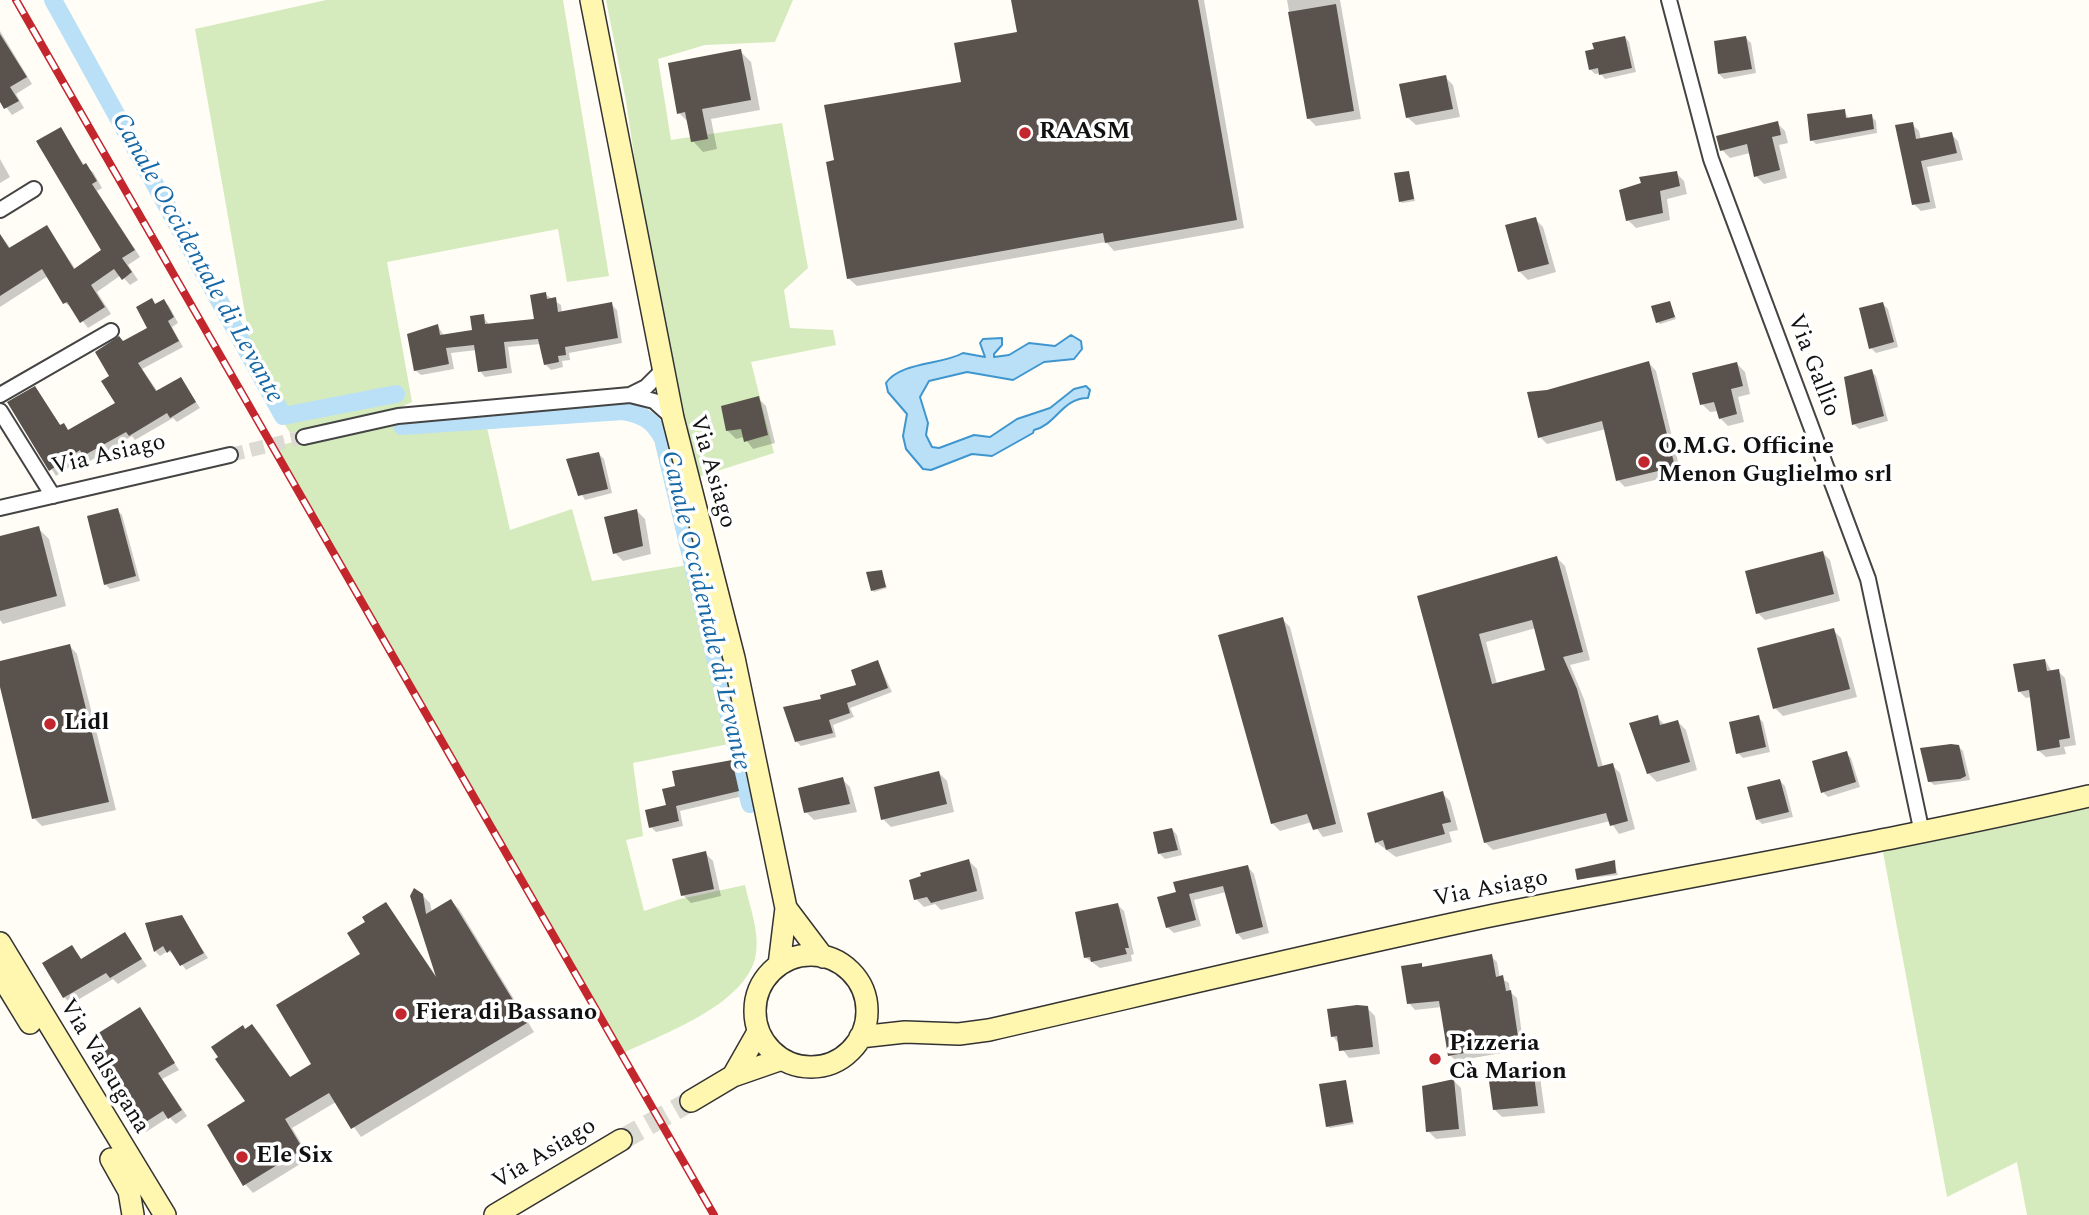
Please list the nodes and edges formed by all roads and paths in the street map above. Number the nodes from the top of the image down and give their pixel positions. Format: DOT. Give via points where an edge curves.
graph roads {
  1 [pos="591,0"];
  2 [pos="1669,0"];
  3 [pos="34,189"];
  4 [pos="0,210"];
  5 [pos="111,331"];
  6 [pos="664,369"];
  7 [pos="0,395"];
  8 [pos="630,395"];
  9 [pos="0,411"];
  10 [pos="673,418"];
  11 [pos="304,437"];
  12 [pos="230,455"];
  13 [pos="53,496"];
  14 [pos="0,508"];
  15 [pos="2089,796"];
  16 [pos="1922,833"];
  17 [pos="786,908"];
  18 [pos="0,943"];
  19 [pos="823,957"];
  20 [pos="779,965"];
  21 [pos="0,974"];
  22 [pos="867,1010"];
  23 [pos="758,1032"];
  24 [pos="905,1032"];
  25 [pos="860,1037"];
  26 [pos="782,1059"];
  27 [pos="733,1076"];
  28 [pos="691,1101"];
  29 [pos="621,1140"];
  30 [pos="133,1215"];
  31 [pos="165,1215"];
  32 [pos="495,1215"];
  1 -- 6 [label="main road"];
  2 -- 16 [label="street, Via Gallio" via="1711,159 1865,570"];
  3 -- 4 [label="street"];
  5 -- 7 [label="street"];
  6 -- 8 [label="street"];
  6 -- 10 [label="main road"];
  8 -- 10 [label="street, Via Asiago" via="654,401"];
  8 -- 11 [label="street, Via Asiago" via="398,416"];
  9 -- 13 [label="street"];
  10 -- 17 [label="main road, Via Asiago" via="734,658"];
  12 -- 13 [label="street, Via Asiago"];
  13 -- 14 [label="street, Via Asiago"];
  15 -- 16 [label="main road, Via Asiago"];
  16 -- 24 [label="main road, Via Asiago" via="1245,968 989,1030"];
  17 -- 19 [label="main road, Via Asiago"];
  17 -- 20 [label="main road, Via Asiago"];
  18 -- 31 [label="main road, Via Valsugana"];
  19 -- 20 [label="main road" via="808,955"];
  19 -- 22 [label="main road, Via Asiago" via="840,963 854,976"];
  20 -- 23 [label="main road" via="757,994"];
  21 -- 30 [label="main road" via="124,1180"];
  22 -- 24 [label="main road, Via Asiago"];
  22 -- 25 [label="main road"];
  23 -- 26 [label="main road"];
  23 -- 27 [label="main road"];
  24 -- 25 [label="main road, Via Asiago"];
  25 -- 26 [label="main road" via="849,1052 826,1065 799,1066"];
  26 -- 27 [label="main road"];
  27 -- 28 [label="main road"];
  29 -- 32 [label="main road, Via Asiago"];
}
